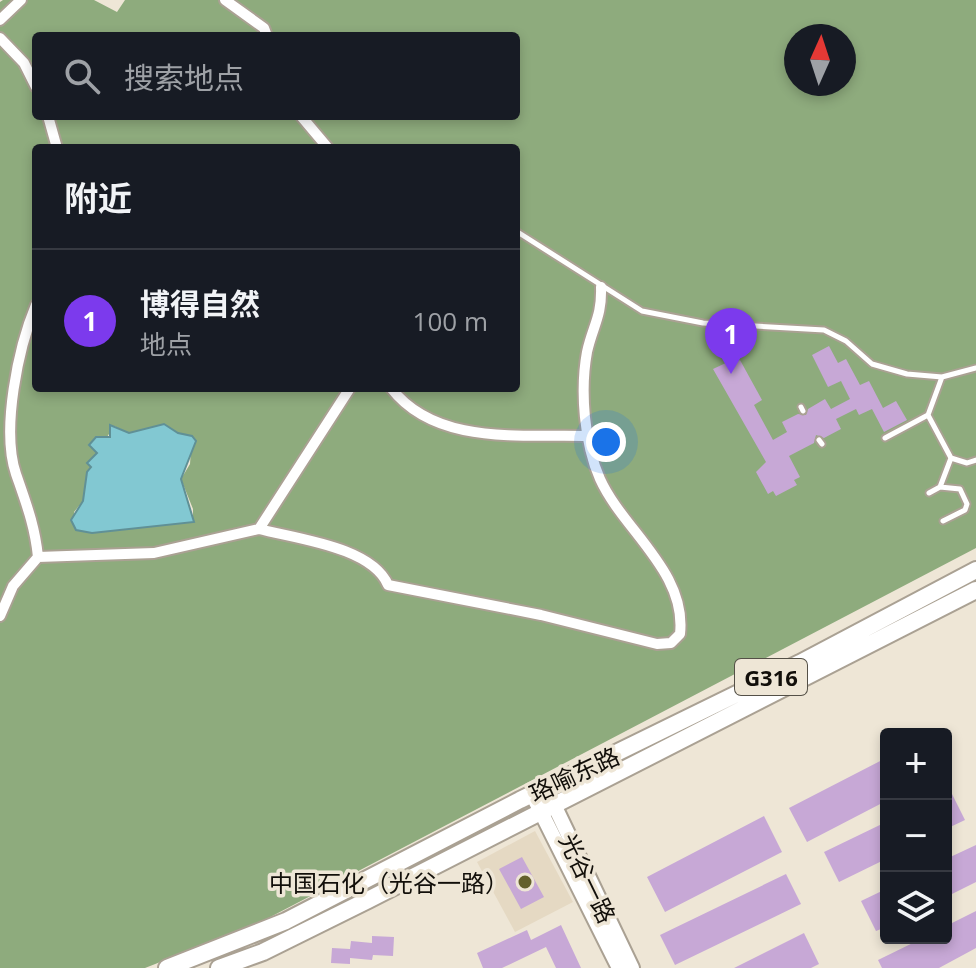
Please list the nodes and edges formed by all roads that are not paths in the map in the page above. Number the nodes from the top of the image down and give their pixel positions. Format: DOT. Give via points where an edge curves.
graph roads {
  1 [pos="21,0"];
  2 [pos="225,0"];
  3 [pos="0,20"];
  4 [pos="266,32"];
  5 [pos="0,38"];
  6 [pos="32,79"];
  7 [pos="49,120"];
  8 [pos="304,120"];
  9 [pos="56,144"];
  10 [pos="325,144"];
  11 [pos="520,233"];
  12 [pos="601,287"];
  13 [pos="32,319"];
  14 [pos="976,368"];
  15 [pos="942,377"];
  16 [pos="347,392"];
  17 [pos="395,392"];
  18 [pos="928,415"];
  19 [pos="4,420"];
  20 [pos="588,436"];
  21 [pos="885,438"];
  22 [pos="951,458"];
  23 [pos="976,460"];
  24 [pos="940,487"];
  25 [pos="929,493"];
  26 [pos="943,521"];
  27 [pos="259,529"];
  28 [pos="38,557"];
  29 [pos="976,570"];
  30 [pos="976,590"];
  31 [pos="0,616"];
  32 [pos="543,799"];
  33 [pos="167,968"];
  34 [pos="219,968"];
  35 [pos="619,968"];
  36 [pos="632,968"];
  1 -- 3 [label="street"];
  2 -- 4 [label="street"];
  5 -- 6 [label="street"];
  7 -- 9 [label="street"];
  8 -- 10 [label="street"];
  11 -- 12 [label="lane"];
  12 -- 15 [label="lane" via="642,311 681,320 824,330 872,364"];
  12 -- 20 [label="street" via="602,311 584,369"];
  13 -- 19 [label="street"];
  14 -- 15 [label="lane"];
  15 -- 18 [label="lane"];
  16 -- 27 [label="street"];
  17 -- 20 [label="street" via="414,412 447,428"];
  18 -- 21 [label="lane"];
  18 -- 22 [label="lane"];
  19 -- 28 [label="street" via="34,523"];
  20 -- 27 [label="street" via="608,494 672,585 681,621 680,634 671,643 388,585 366,559"];
  22 -- 23 [label="lane"];
  22 -- 24 [label="lane"];
  24 -- 25 [label="lane"];
  24 -- 26 [label="lane" via="960,489 967,504"];
  27 -- 28 [label="street" via="154,553"];
  28 -- 31 [label="street" via="13,586"];
  29 -- 32 [label="highway, 珞喻东路 / G316"];
  30 -- 32 [label="highway, 珞喻东路 / G316" via="795,684"];
  32 -- 33 [label="highway, 珞喻东路 / G316" via="286,921"];
  32 -- 34 [label="highway, 珞喻东路 / G316" via="329,920"];
  32 -- 35 [label="main road, 光谷一路"];
  32 -- 36 [label="main road, 光谷一路"];
}
